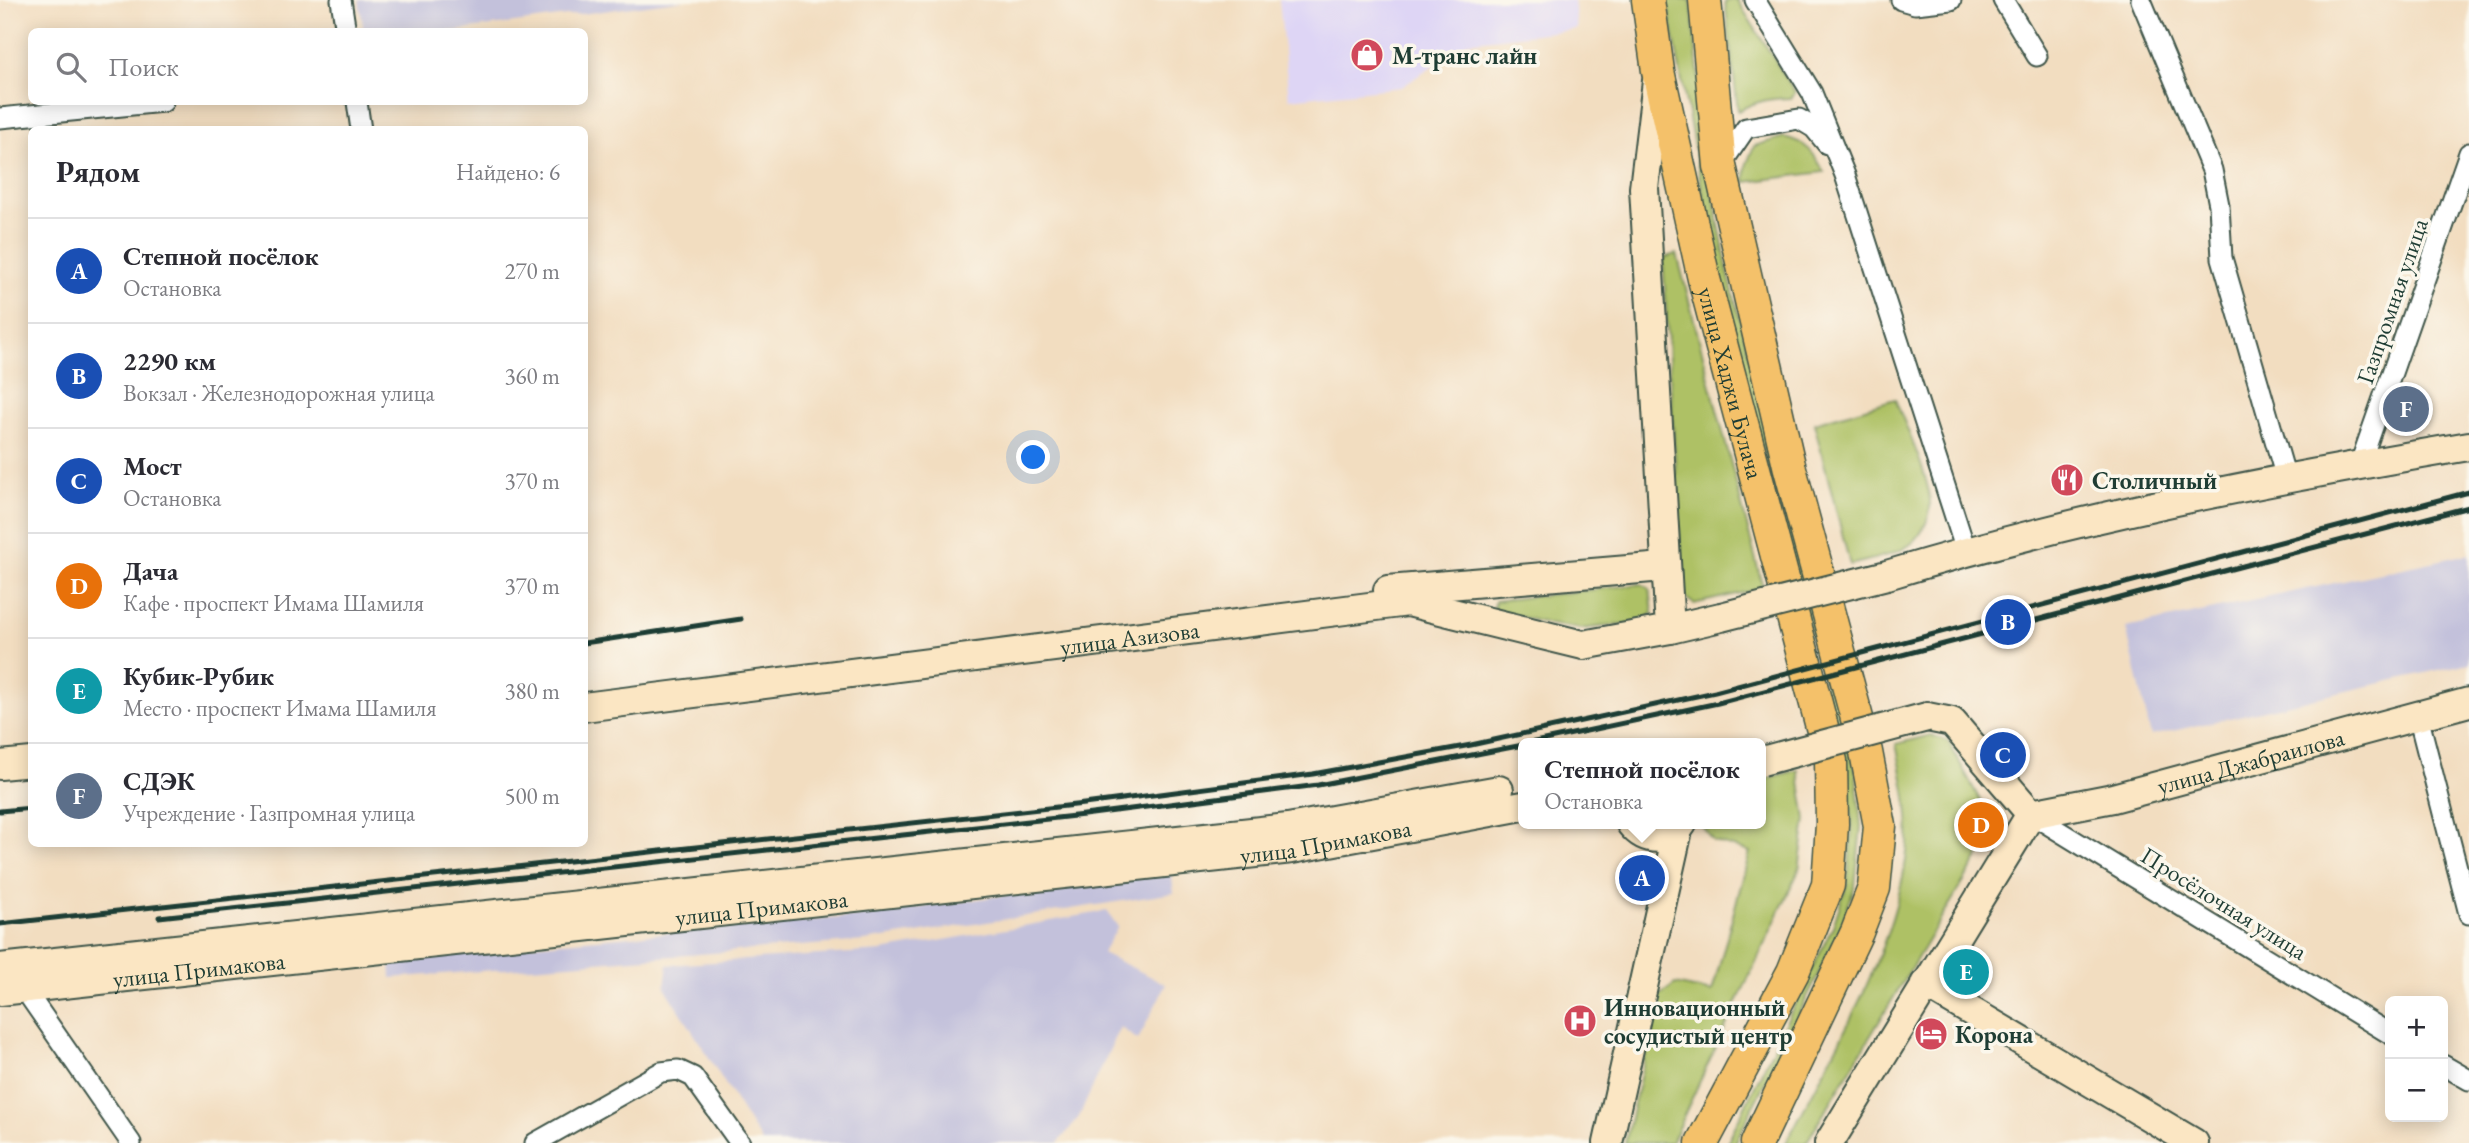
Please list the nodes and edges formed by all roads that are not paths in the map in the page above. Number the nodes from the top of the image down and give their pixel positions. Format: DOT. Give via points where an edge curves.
graph roads {
  1 [pos="341,0"];
  2 [pos="1648,0"];
  3 [pos="1705,0"];
  4 [pos="1755,0"];
  5 [pos="1901,0"];
  6 [pos="1951,0"];
  7 [pos="2003,0"];
  8 [pos="2141,0"];
  9 [pos="345,28"];
  10 [pos="2037,57"];
  11 [pos="1658,71"];
  12 [pos="132,105"];
  13 [pos="357,105"];
  14 [pos="0,118"];
  15 [pos="360,126"];
  16 [pos="2469,153"];
  17 [pos="1720,166"];
  18 [pos="1844,175"];
  19 [pos="1682,177"];
  20 [pos="1644,188"];
  21 [pos="2469,446"];
  22 [pos="2360,464"];
  23 [pos="2286,478"];
  24 [pos="1966,551"];
  25 [pos="1664,567"];
  26 [pos="1407,595"];
  27 [pos="1670,629"];
  28 [pos="588,693"];
  29 [pos="2469,702"];
  30 [pos="588,706"];
  31 [pos="2418,716"];
  32 [pos="1766,760"];
  33 [pos="28,762"];
  34 [pos="0,765"];
  35 [pos="28,774"];
  36 [pos="0,778"];
  37 [pos="1518,789"];
  38 [pos="1518,807"];
  39 [pos="2031,814"];
  40 [pos="1678,829"];
  41 [pos="1680,829"];
  42 [pos="1641,831"];
  43 [pos="1664,896"];
  44 [pos="2469,914"];
  45 [pos="8,979"];
  46 [pos="1925,984"];
  47 [pos="2385,1031"];
  48 [pos="2448,1068"];
  49 [pos="2469,1080"];
  50 [pos="131,1143"];
  51 [pos="535,1143"];
  52 [pos="740,1143"];
  53 [pos="1608,1143"];
  54 [pos="1702,1143"];
  55 [pos="1757,1143"];
  56 [pos="1829,1143"];
  57 [pos="2194,1143"];
  1 -- 9 [label="street"];
  2 -- 11 [label="main road, улица Хаджи Булача"];
  3 -- 17 [label="main road, улица Хаджи Булача"];
  4 -- 18 [label="street" via="1812,93"];
  5 -- 6 [label="street" via="1916,4"];
  7 -- 10 [label="street"];
  8 -- 23 [label="street" via="2212,170 2222,258"];
  11 -- 19 [label="main road, улица Хаджи Булача"];
  11 -- 20 [label="main road"];
  12 -- 14 [label="street"];
  13 -- 15 [label="street"];
  16 -- 22 [label="street, Газпромная улица"];
  17 -- 18 [label="street" via="1746,128 1799,118 1814,128"];
  17 -- 55 [label="main road, улица Хаджи Булача" via="1789,465 1866,752 1880,827 1874,888"];
  18 -- 24 [label="street"];
  19 -- 20 [label="main road"];
  19 -- 54 [label="main road, улица Хаджи Булача" via="1704,279 1831,761 1828,885 1793,972"];
  20 -- 25 [label="main road"];
  21 -- 22 [label="main road, улица Азизова"];
  22 -- 23 [label="main road, улица Азизова"];
  23 -- 24 [label="main road, улица Азизова"];
  24 -- 27 [label="main road, улица Азизова, bridge"];
  25 -- 26 [label="main road, улица Азизова"];
  25 -- 27 [label="main road"];
  26 -- 27 [label="main road, улица Азизова" via="1583,645"];
  26 -- 28 [label="main road, улица Азизова"];
  26 -- 30 [label="main road, улица Азизова"];
  29 -- 31 [label="main road, улица Джабраилова"];
  31 -- 39 [label="main road, улица Джабраилова" via="2113,798"];
  31 -- 44 [label="street"];
  32 -- 39 [label="main road, bridge" via="1927,717 1952,722"];
  33 -- 34 [label="main road"];
  35 -- 36 [label="main road"];
  37 -- 45 [label="main road, улица Примакова" via="1289,828"];
  38 -- 45 [label="main road, улица Примакова" via="1292,849"];
  39 -- 46 [label="main road"];
  39 -- 47 [label="street, Просёлочная улица"];
  40 -- 42 [label="main road" via="1670,836"];
  41 -- 43 [label="main road"];
  42 -- 43 [label="main road" via="1661,863"];
  43 -- 53 [label="main road"];
  45 -- 50 [label="street"];
  46 -- 56 [label="main road"];
  46 -- 57 [label="main road"];
  48 -- 49 [label="street"];
  51 -- 52 [label="street" via="662,1072 678,1070 693,1077"];
}
